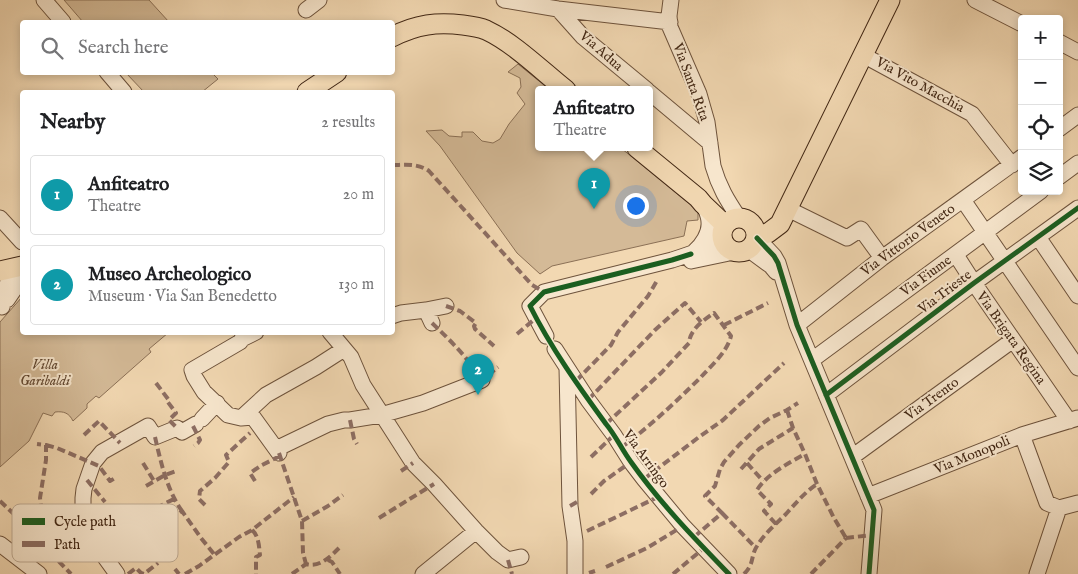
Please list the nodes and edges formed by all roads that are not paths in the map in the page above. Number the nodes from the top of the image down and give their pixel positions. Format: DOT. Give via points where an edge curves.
graph roads {
  1 [pos="44,0"];
  2 [pos="319,0"];
  3 [pos="504,0"];
  4 [pos="672,0"];
  5 [pos="890,0"];
  6 [pos="975,0"];
  7 [pos="558,9"];
  8 [pos="306,10"];
  9 [pos="62,20"];
  10 [pos="670,22"];
  11 [pos="1018,22"];
  12 [pos="395,35"];
  13 [pos="1063,44"];
  14 [pos="1078,52"];
  15 [pos="863,55"];
  16 [pos="110,75"];
  17 [pos="334,75"];
  18 [pos="561,86"];
  19 [pos="642,86"];
  20 [pos="122,90"];
  21 [pos="316,90"];
  22 [pos="653,95"];
  23 [pos="1078,115"];
  24 [pos="1063,126"];
  25 [pos="710,143"];
  26 [pos="641,151"];
  27 [pos="1017,161"];
  28 [pos="1078,163"];
  29 [pos="1063,174"];
  30 [pos="1035,195"];
  31 [pos="963,200"];
  32 [pos="704,204"];
  33 [pos="1078,208"];
  34 [pos="788,209"];
  35 [pos="0,218"];
  36 [pos="729,226"];
  37 [pos="985,233"];
  38 [pos="1038,237"];
  39 [pos="20,240"];
  40 [pos="749,244"];
  41 [pos="691,254"];
  42 [pos="956,255"];
  43 [pos="882,258"];
  44 [pos="672,260"];
  45 [pos="1005,260"];
  46 [pos="14,271"];
  47 [pos="974,283"];
  48 [pos="1078,296"];
  49 [pos="446,306"];
  50 [pos="1,308"];
  51 [pos="397,314"];
  52 [pos="797,325"];
  53 [pos="250,335"];
  54 [pos="334,335"];
  55 [pos="546,336"];
  56 [pos="1013,340"];
  57 [pos="555,349"];
  58 [pos="347,353"];
  59 [pos="812,360"];
  60 [pos="567,368"];
  61 [pos="1078,368"];
  62 [pos="482,380"];
  63 [pos="826,395"];
  64 [pos="216,404"];
  65 [pos="381,415"];
  66 [pos="241,418"];
  67 [pos="1073,419"];
  68 [pos="1022,434"];
  69 [pos="852,457"];
  70 [pos="868,496"];
  71 [pos="1078,503"];
  72 [pos="83,504"];
  73 [pos="1059,508"];
  74 [pos="476,531"];
  75 [pos="0,544"];
  76 [pos="12,553"];
  77 [pos="521,557"];
  78 [pos="23,562"];
  79 [pos="108,562"];
  80 [pos="39,574"];
  81 [pos="117,574"];
  82 [pos="423,574"];
  83 [pos="575,574"];
  84 [pos="729,574"];
  85 [pos="869,574"];
  86 [pos="1037,574"];
  1 -- 9 [label="street"];
  2 -- 8 [label="street"];
  3 -- 7 [label="street"];
  4 -- 10 [label="street, Via Santa Rita"];
  5 -- 15 [label="main road"];
  6 -- 11 [label="street"];
  7 -- 10 [label="street"];
  7 -- 19 [label="street, Via Adua" via="583,37"];
  10 -- 25 [label="street, Via Santa Rita" via="699,94"];
  12 -- 18 [label="main road" via="418,25 446,23 484,29 510,44"];
  13 -- 14 [label="street"];
  15 -- 27 [label="street, Via Vito Macchia" via="972,114"];
  15 -- 34 [label="main road"];
  16 -- 20 [label="street"];
  17 -- 21 [label="main road"];
  22 -- 25 [label="street, Via Adua"];
  23 -- 24 [label="street"];
  25 -- 36 [label="street, Via Santa Rita"];
  26 -- 32 [label="main road"];
  27 -- 31 [label="street, Via Vittorio Veneto"];
  28 -- 29 [label="street"];
  30 -- 37 [label="street, Via Fiume"];
  31 -- 37 [label="street"];
  31 -- 43 [label="street, Via Vittorio Veneto"];
  32 -- 36 [label="main road"];
  32 -- 41 [label="street" via="710,223 707,234"];
  33 -- 38 [label="street, Via Trieste"];
  34 -- 40 [label="main road" via="780,224"];
  34 -- 43 [label="street" via="847,238 861,229"];
  35 -- 39 [label="street"];
  36 -- 40 [label="main road" via="722,241 727,248"];
  36 -- 40 [label="main road" via="746,219 752,223 756,229"];
  36 -- 41 [label="street" via="703,249"];
  37 -- 42 [label="street, Via Fiume"];
  37 -- 45 [label="street"];
  38 -- 45 [label="street, Via Trieste"];
  38 -- 48 [label="street"];
  40 -- 44 [label="street" via="692,261"];
  40 -- 52 [label="street" via="776,271 784,284"];
  41 -- 44 [label="street"];
  42 -- 47 [label="street, Via Brigata Regina"];
  42 -- 59 [label="street, Via Fiume"];
  43 -- 52 [label="street, Via Vittorio Veneto"];
  44 -- 55 [label="street" via="544,292 530,306"];
  45 -- 47 [label="street, Via Trieste"];
  45 -- 61 [label="street"];
  46 -- 50 [label="street"];
  47 -- 56 [label="street, Via Brigata Regina"];
  47 -- 63 [label="street, Via Trieste"];
  49 -- 51 [label="street" via="429,317"];
  52 -- 59 [label="street"];
  53 -- 64 [label="street" via="192,370 204,392"];
  54 -- 58 [label="street"];
  56 -- 67 [label="street, Via Brigata Regina"];
  56 -- 69 [label="street, Via Trento"];
  57 -- 60 [label="street, Via Arringo"];
  58 -- 65 [label="street"];
  58 -- 66 [label="street" via="266,395"];
  59 -- 63 [label="street"];
  60 -- 83 [label="street"];
  60 -- 84 [label="street, Via Arringo" via="631,462 683,526"];
  62 -- 65 [label="street"];
  63 -- 69 [label="street"];
  64 -- 66 [label="street" via="228,414"];
  64 -- 72 [label="street" via="199,422 182,432 177,428 155,437 148,426 102,452 93,463 84,489"];
  65 -- 66 [label="street" via="328,424 277,451 254,417"];
  65 -- 74 [label="street" via="413,463"];
  67 -- 68 [label="street, Via Monopoli"];
  68 -- 70 [label="street, Via Monopoli"];
  68 -- 73 [label="street" via="1047,503"];
  69 -- 70 [label="street"];
  70 -- 85 [label="street" via="874,510"];
  71 -- 73 [label="street"];
  73 -- 86 [label="street"];
  74 -- 77 [label="street" via="508,560"];
  74 -- 82 [label="street"];
  75 -- 76 [label="street"];
  78 -- 80 [label="street"];
  79 -- 81 [label="street"];
}
